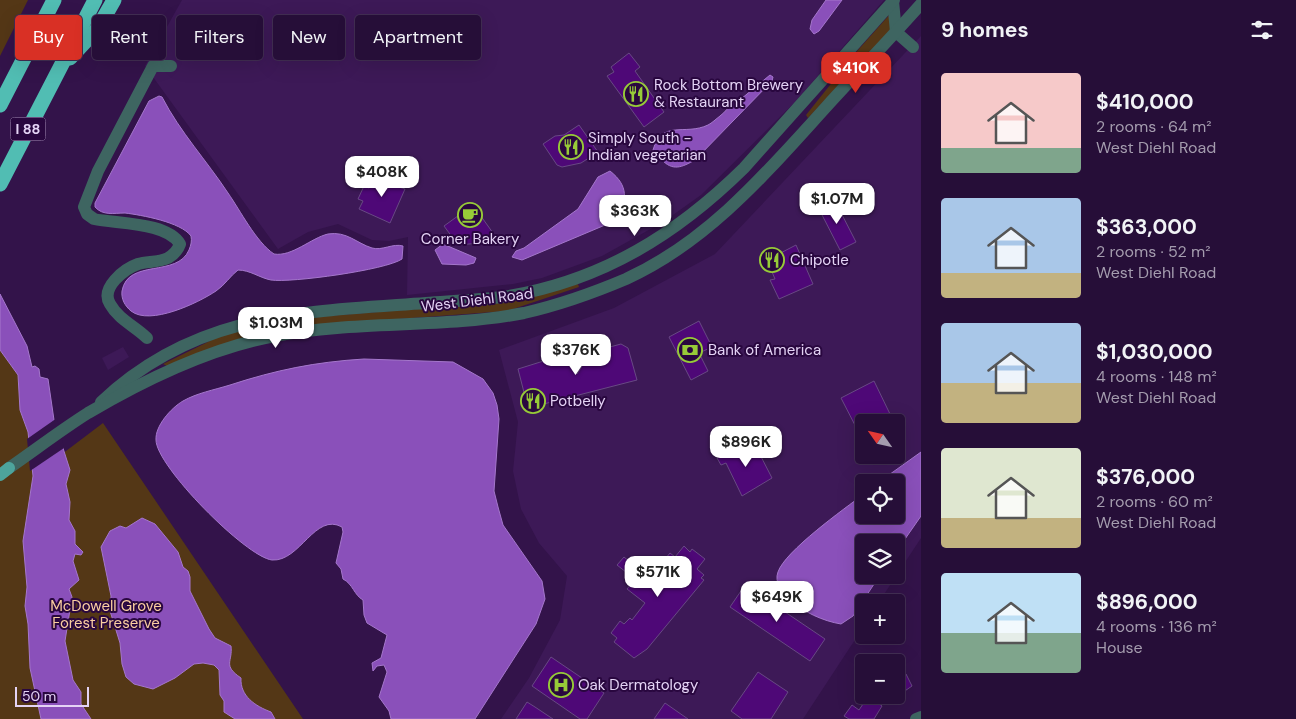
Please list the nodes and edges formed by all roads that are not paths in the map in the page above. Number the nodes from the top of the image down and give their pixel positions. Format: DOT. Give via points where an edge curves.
graph roads {
  1 [pos="52,0"];
  2 [pos="95,0"];
  3 [pos="114,0"];
  4 [pos="894,0"];
  5 [pos="921,4"];
  6 [pos="896,32"];
  7 [pos="913,47"];
  8 [pos="171,66"];
  9 [pos="56,73"];
  10 [pos="0,105"];
  11 [pos="0,184"];
  12 [pos="148,338"];
  13 [pos="88,414"];
  14 [pos="5,472"];
  15 [pos="921,717"];
  16 [pos="916,719"];
  1 -- 10 [label="highway, I 88"];
  2 -- 9 [label="highway, I 88"];
  3 -- 9 [label="highway" via="98,28"];
  4 -- 6 [label="street"];
  4 -- 13 [label="street, West Diehl Road" via="723,189 680,225 625,258 562,283 508,296 302,312 224,328 175,349 121,382"];
  5 -- 6 [label="street, West Diehl Road"];
  6 -- 7 [label="street"];
  6 -- 13 [label="street, West Diehl Road" via="772,167 715,222 663,259 626,279 524,313 304,331 230,346 179,366"];
  8 -- 12 [label="street" via="153,66 98,171 84,207 94,220 157,229 176,238 180,244 168,258 128,269 109,291 109,303 119,316"];
  9 -- 11 [label="highway, I 88"];
  13 -- 14 [label="street, West Diehl Road"];
  15 -- 16 [label="street"];
}
